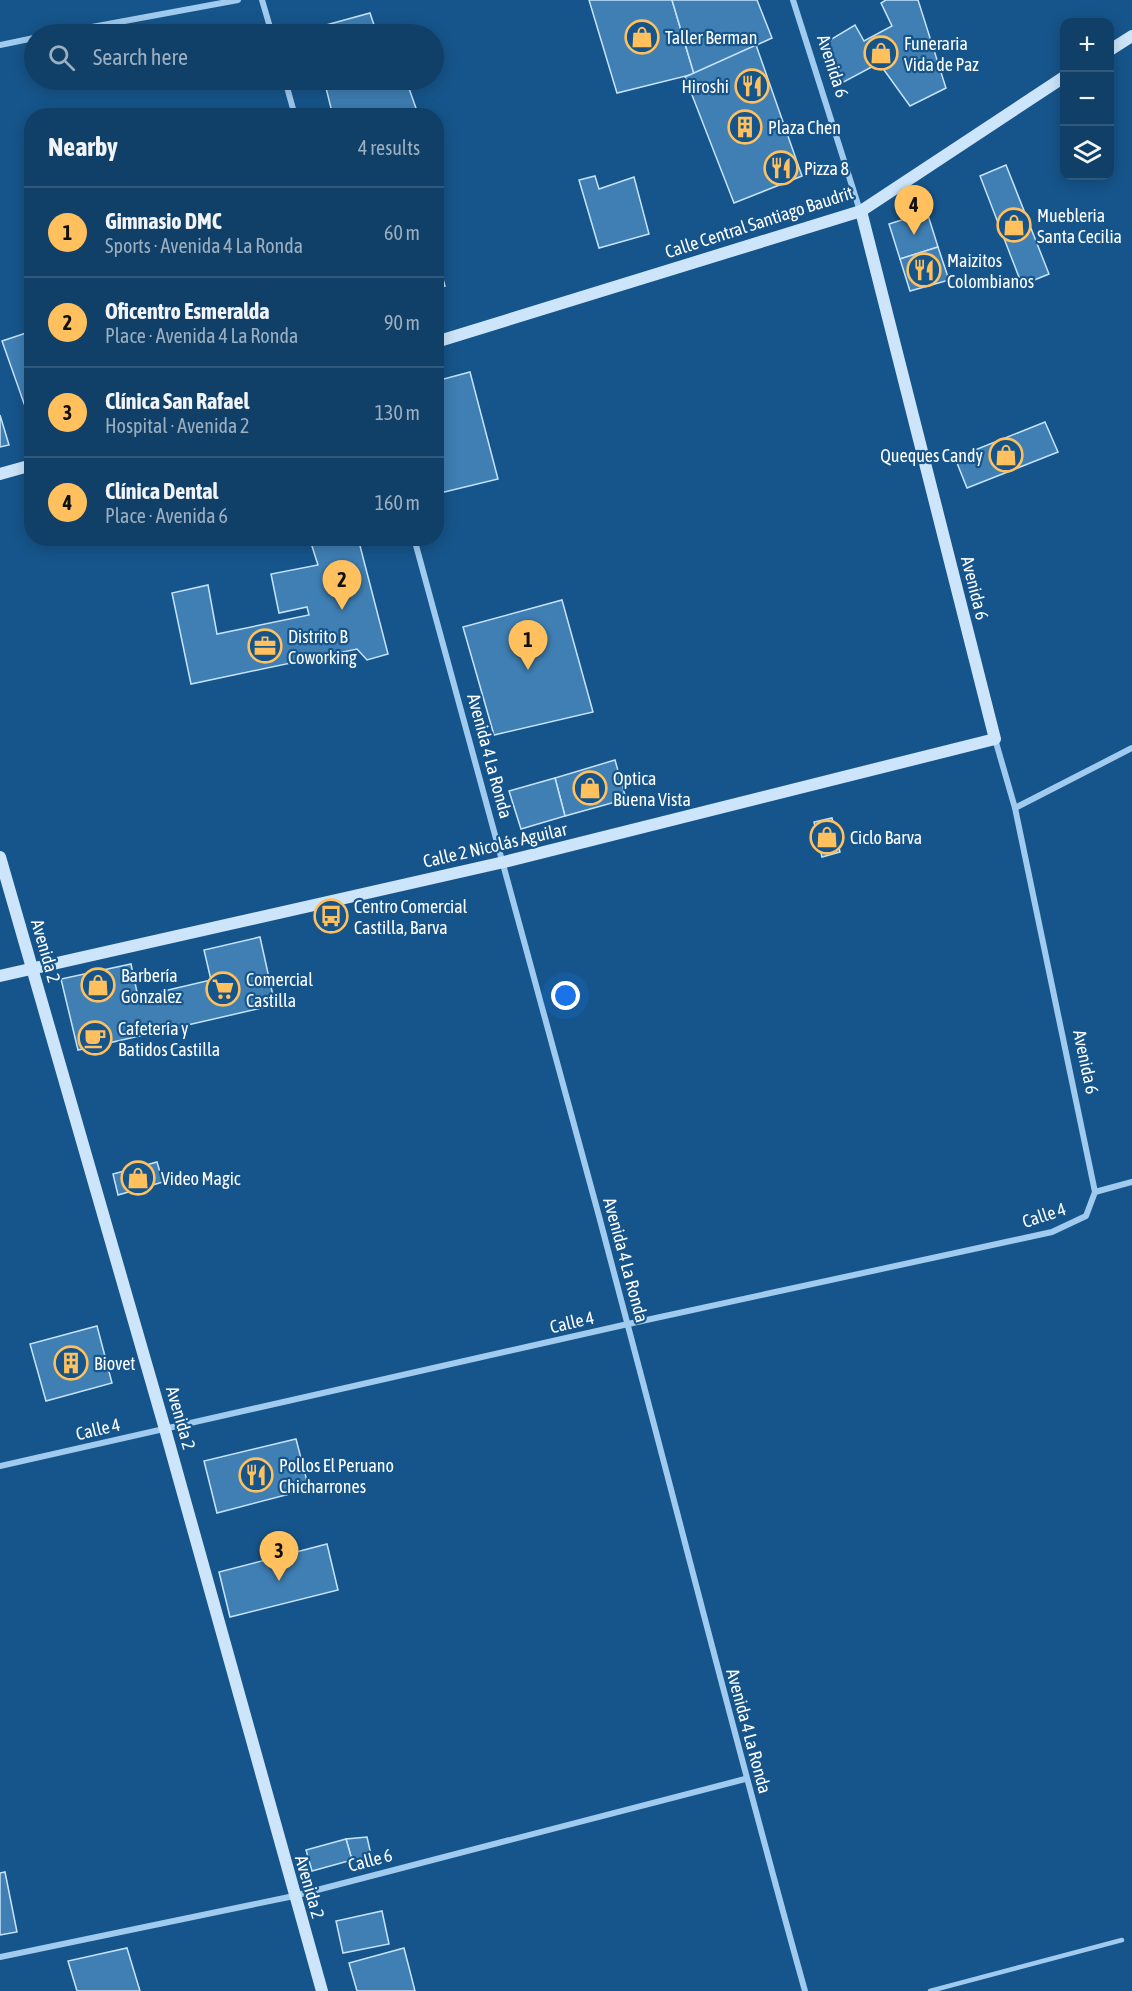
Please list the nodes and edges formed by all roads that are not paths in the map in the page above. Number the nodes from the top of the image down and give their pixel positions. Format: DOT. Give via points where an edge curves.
graph roads {
  1 [pos="238,0"];
  2 [pos="262,0"];
  3 [pos="793,0"];
  4 [pos="108,24"];
  5 [pos="269,24"];
  6 [pos="1132,36"];
  7 [pos="24,40"];
  8 [pos="0,45"];
  9 [pos="1114,47"];
  10 [pos="1060,80"];
  11 [pos="288,90"];
  12 [pos="293,108"];
  13 [pos="861,211"];
  14 [pos="444,340"];
  15 [pos="24,467"];
  16 [pos="0,474"];
  17 [pos="416,546"];
  18 [pos="995,739"];
  19 [pos="1132,748"];
  20 [pos="1015,808"];
  21 [pos="0,857"];
  22 [pos="504,862"];
  23 [pos="32,969"];
  24 [pos="0,976"];
  25 [pos="1132,1182"];
  26 [pos="1095,1192"];
  27 [pos="628,1324"];
  28 [pos="165,1430"];
  29 [pos="0,1466"];
  30 [pos="745,1779"];
  31 [pos="294,1896"];
  32 [pos="1122,1940"];
  33 [pos="0,1957"];
  34 [pos="321,1991"];
  35 [pos="805,1991"];
  36 [pos="930,1991"];
  1 -- 4 [label="street"];
  2 -- 5 [label="street"];
  3 -- 13 [label="street, Avenida 6"];
  6 -- 9 [label="main road"];
  7 -- 8 [label="street"];
  10 -- 13 [label="main road, Calle Central Santiago Baudrit"];
  11 -- 12 [label="street"];
  13 -- 14 [label="main road, Calle Central Santiago Baudrit"];
  13 -- 18 [label="main road, Avenida 6"];
  15 -- 16 [label="main road"];
  17 -- 22 [label="street, Avenida 4 La Ronda"];
  18 -- 20 [label="street, Avenida 6"];
  18 -- 22 [label="main road, Calle 2 Nicolás Aguilar"];
  19 -- 20 [label="street"];
  20 -- 26 [label="street, Avenida 6"];
  21 -- 23 [label="main road, Avenida 2"];
  22 -- 23 [label="main road, Calle 2 Nicolás Aguilar"];
  22 -- 27 [label="street, Avenida 4 La Ronda"];
  23 -- 24 [label="main road, Calle 2 Nicolás Aguilar"];
  23 -- 28 [label="main road, Avenida 2"];
  25 -- 26 [label="street"];
  26 -- 27 [label="street, Calle 4" via="1086,1216 1052,1232"];
  27 -- 28 [label="street, Calle 4"];
  27 -- 30 [label="street, Avenida 4 La Ronda"];
  28 -- 29 [label="street, Calle 4"];
  28 -- 31 [label="main road, Avenida 2"];
  30 -- 31 [label="street, Calle 6"];
  30 -- 35 [label="street, Avenida 4 La Ronda"];
  31 -- 33 [label="street, Calle 6"];
  31 -- 34 [label="main road, Avenida 2"];
  32 -- 36 [label="lane"];
}
